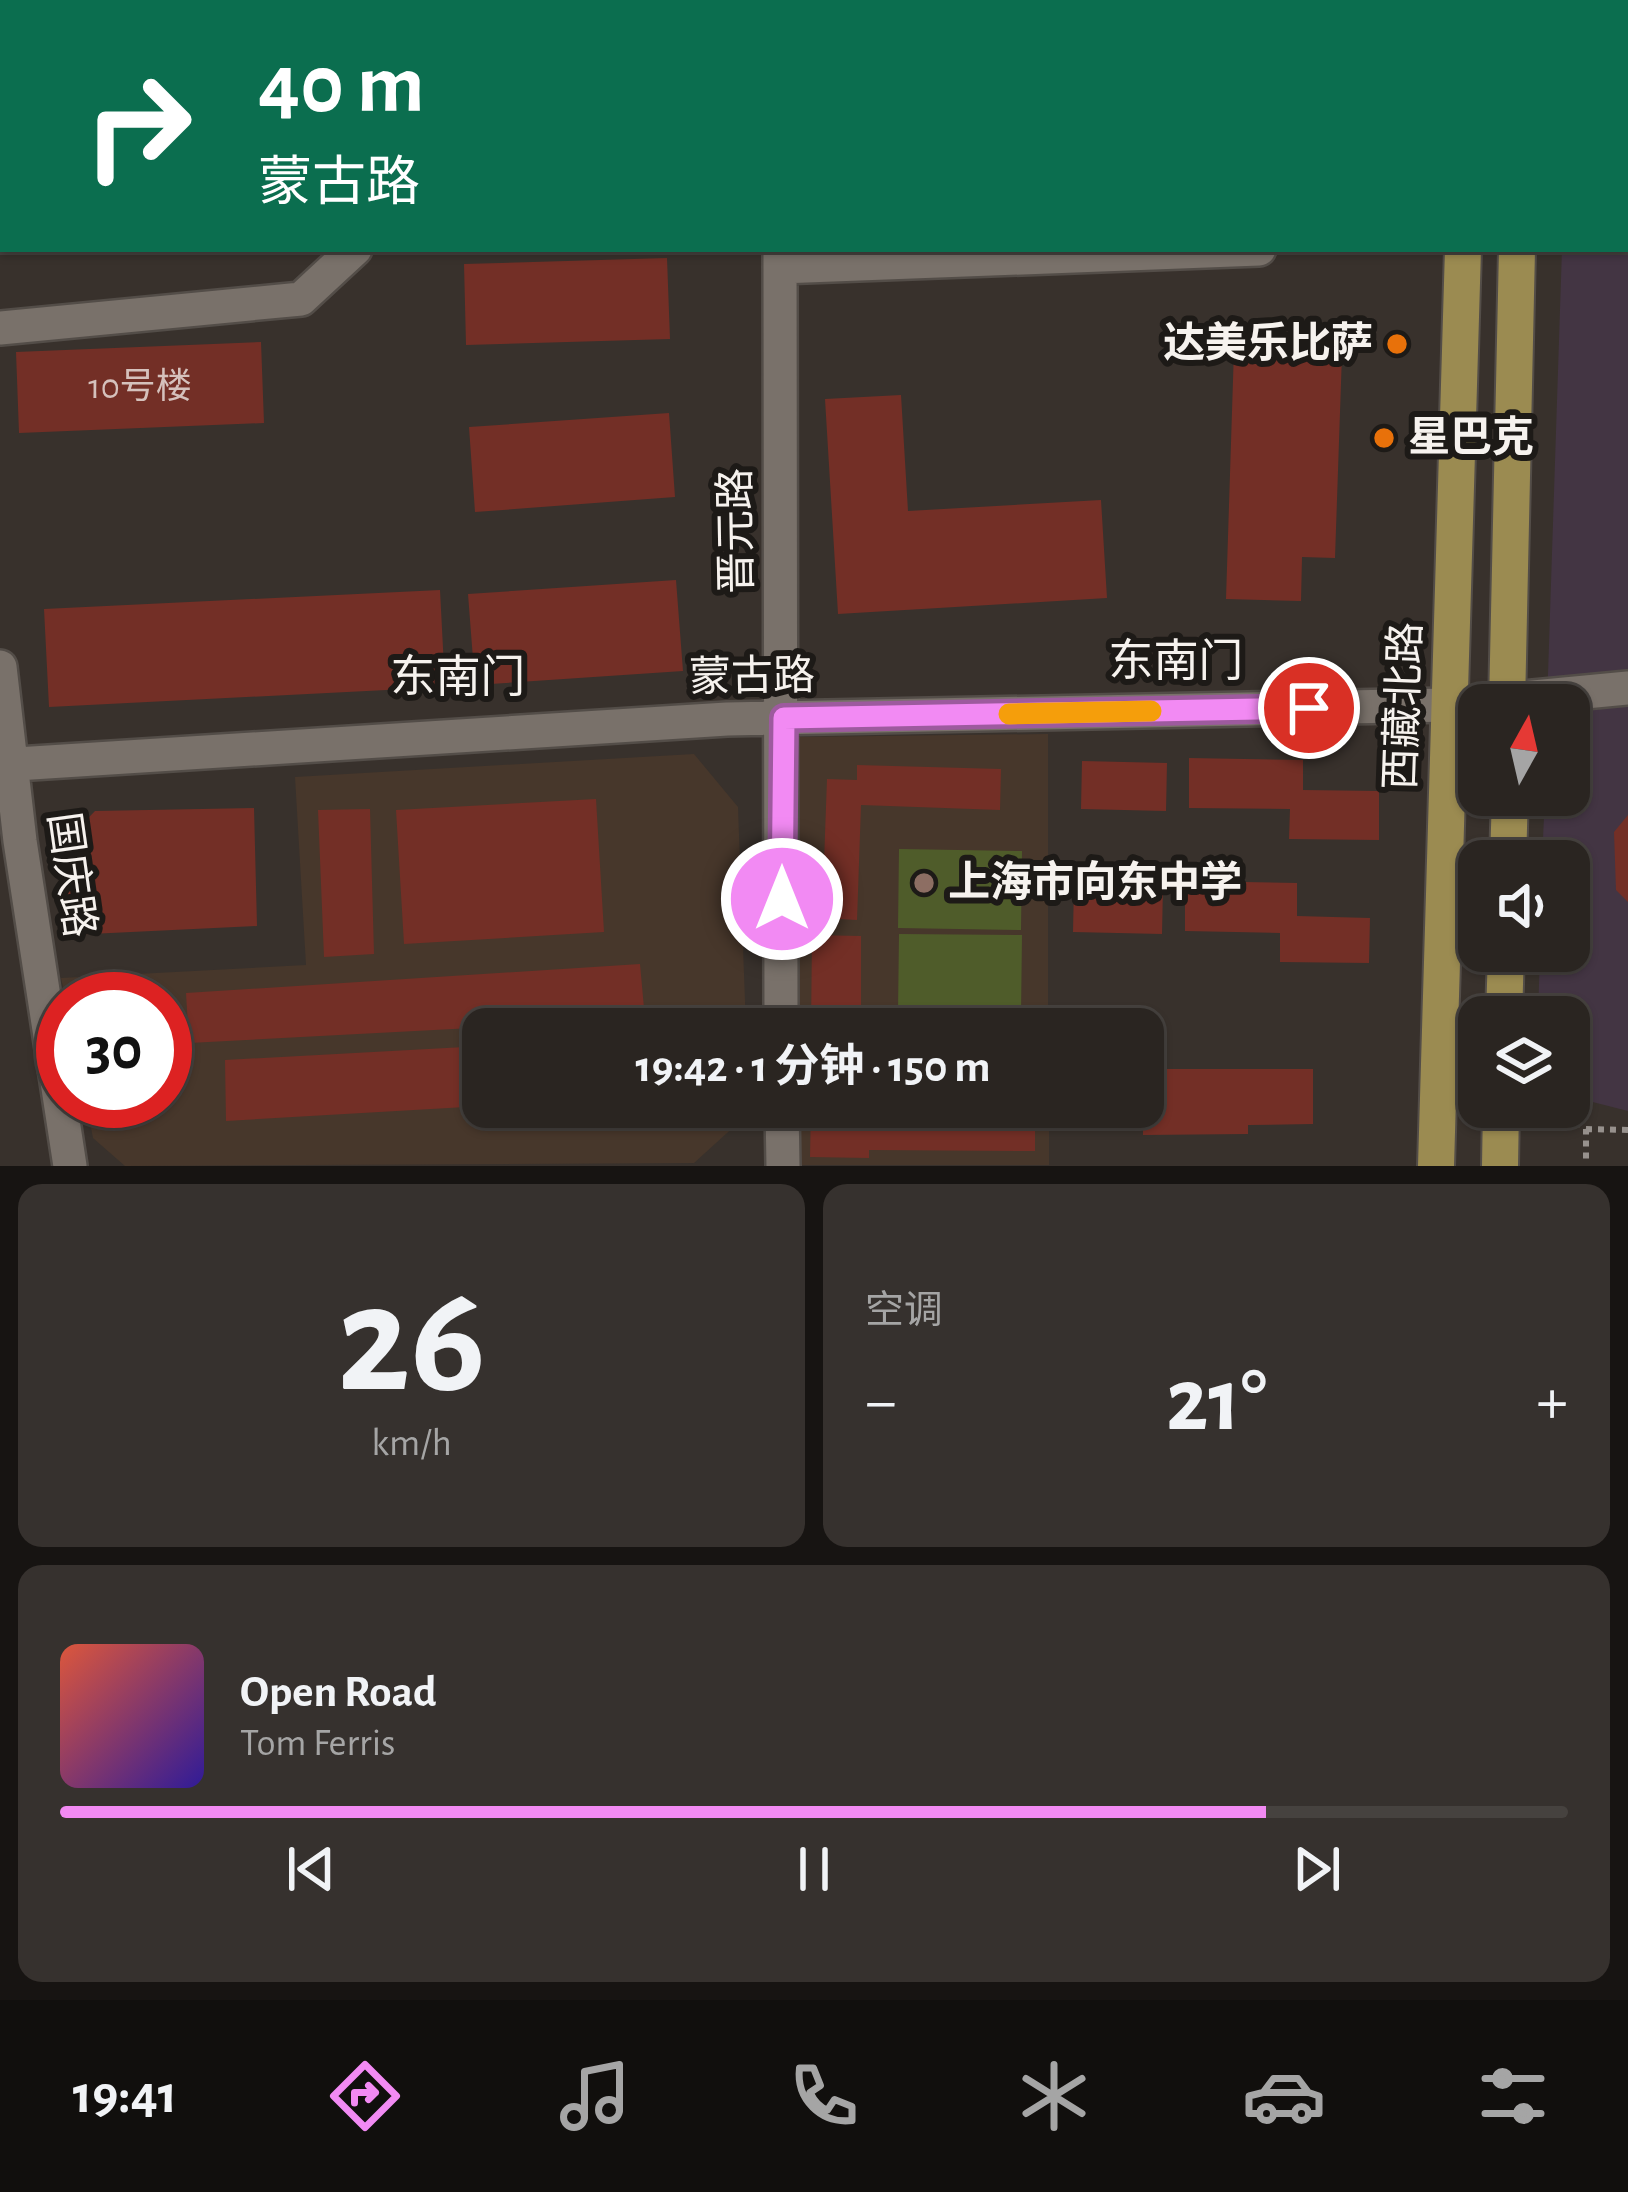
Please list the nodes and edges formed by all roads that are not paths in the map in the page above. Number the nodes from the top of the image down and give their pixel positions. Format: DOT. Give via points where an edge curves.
graph roads {
  1 [pos="352,252"];
  2 [pos="1099,252"];
  3 [pos="1463,252"];
  4 [pos="1517,252"];
  5 [pos="780,258"];
  6 [pos="0,328"];
  7 [pos="0,667"];
  8 [pos="1507,684"];
  9 [pos="1628,688"];
  10 [pos="1590,693"];
  11 [pos="1448,705"];
  12 [pos="1458,705"];
  13 [pos="784,718"];
  14 [pos="6,765"];
  15 [pos="781,1008"];
  16 [pos="782,1128"];
  17 [pos="1501,1128"];
  18 [pos="70,1166"];
  19 [pos="783,1166"];
  20 [pos="1436,1166"];
  21 [pos="1500,1166"];
  1 -- 6 [label="street" via="301,299"];
  2 -- 5 [label="street"];
  3 -- 11 [label="main road, 西藏北路"];
  4 -- 8 [label="main road"];
  5 -- 13 [label="street, 晋元路"];
  7 -- 14 [label="street, 国庆路"];
  9 -- 10 [label="street, 蒙古路"];
  11 -- 12 [label="street, 蒙古路"];
  11 -- 13 [label="street, 蒙古路"];
  11 -- 20 [label="main road, 西藏北路"];
  13 -- 14 [label="street, 蒙古路"];
  13 -- 15 [label="street, 晋元路"];
  14 -- 18 [label="street, 国庆路"];
  16 -- 19 [label="street"];
  17 -- 21 [label="main road"];
}
